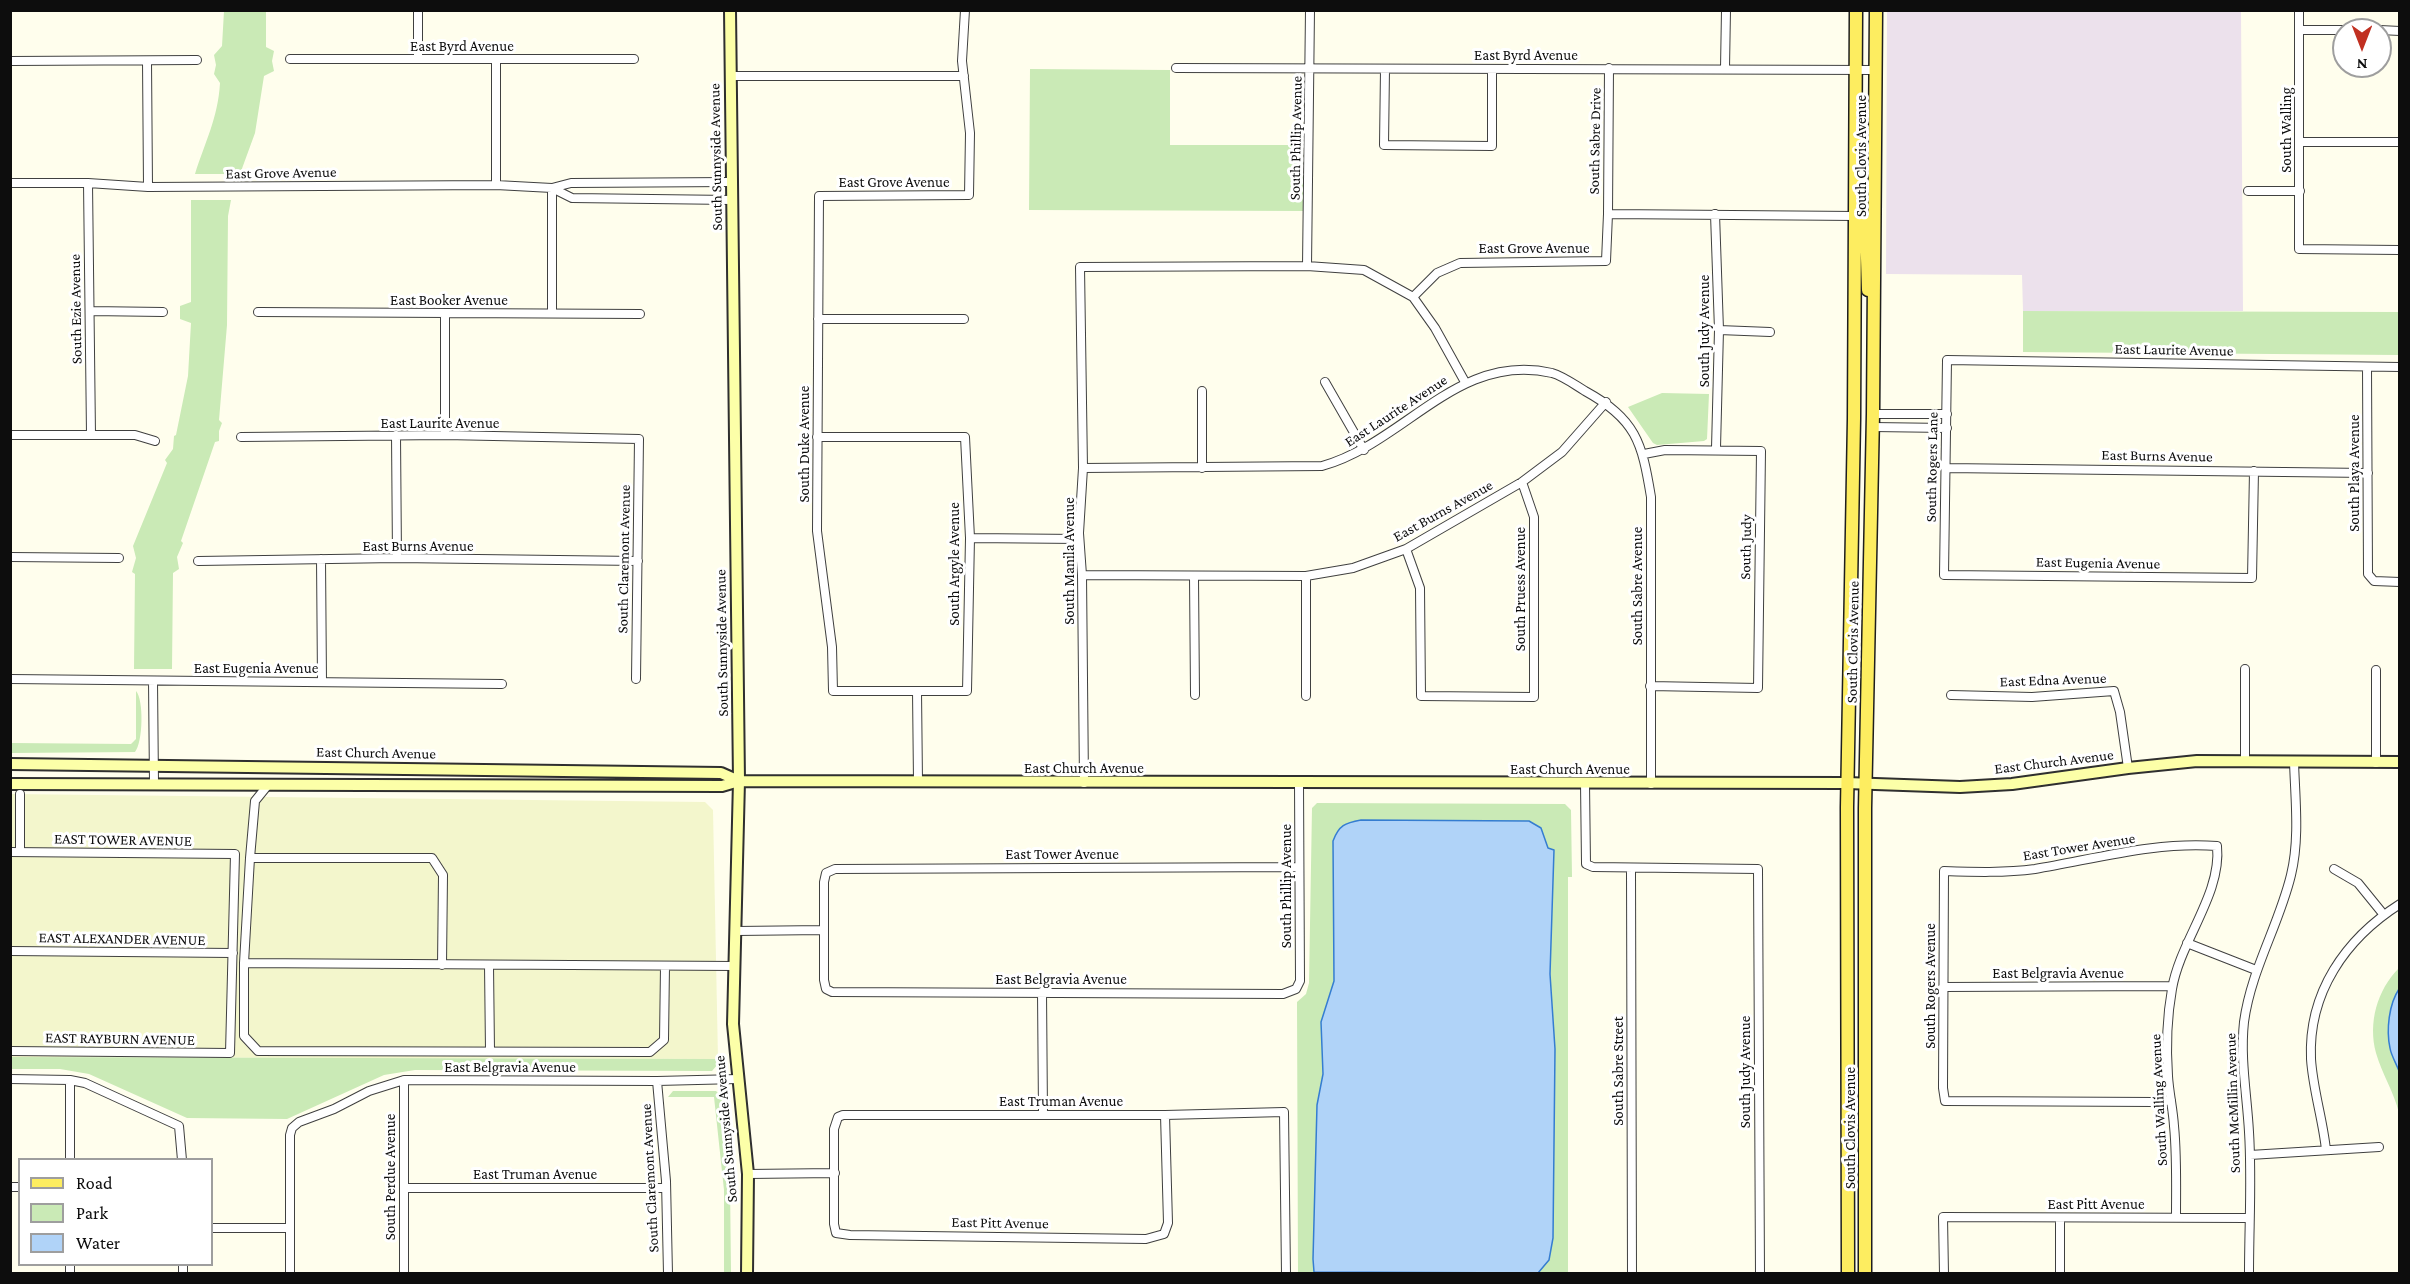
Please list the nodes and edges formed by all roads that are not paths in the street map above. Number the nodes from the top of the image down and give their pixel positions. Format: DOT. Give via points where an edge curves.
graph roads {
  1 [pos="418,10"];
  2 [pos="730,10"];
  3 [pos="965,10"];
  4 [pos="1310,10"];
  5 [pos="1726,10"];
  6 [pos="1856,10"];
  7 [pos="1876,10"];
  8 [pos="2299,10"];
  9 [pos="2299,30"];
  10 [pos="2332,30"];
  11 [pos="290,59"];
  12 [pos="418,59"];
  13 [pos="496,59"];
  14 [pos="634,59"];
  15 [pos="197,60"];
  16 [pos="10,61"];
  17 [pos="147,61"];
  18 [pos="1176,68"];
  19 [pos="1310,68"];
  20 [pos="1609,68"];
  21 [pos="1725,68"];
  22 [pos="1385,69"];
  23 [pos="1492,69"];
  24 [pos="1856,69"];
  25 [pos="1876,70"];
  26 [pos="730,76"];
  27 [pos="964,76"];
  28 [pos="2299,142"];
  29 [pos="2400,142"];
  30 [pos="731,182"];
  31 [pos="10,183"];
  32 [pos="88,183"];
  33 [pos="496,184"];
  34 [pos="148,187"];
  35 [pos="552,188"];
  36 [pos="2248,191"];
  37 [pos="2300,191"];
  38 [pos="819,196"];
  39 [pos="731,200"];
  40 [pos="1608,214"];
  41 [pos="1715,214"];
  42 [pos="1856,216"];
  43 [pos="2400,250"];
  44 [pos="1307,266"];
  45 [pos="1413,297"];
  46 [pos="1874,302"];
  47 [pos="90,311"];
  48 [pos="163,312"];
  49 [pos="258,312"];
  50 [pos="445,313"];
  51 [pos="552,314"];
  52 [pos="640,314"];
  53 [pos="818,319"];
  54 [pos="964,319"];
  55 [pos="1719,330"];
  56 [pos="1770,332"];
  57 [pos="1947,360"];
  58 [pos="2367,367"];
  59 [pos="2400,367"];
  60 [pos="1325,382"];
  61 [pos="1465,382"];
  62 [pos="1202,391"];
  63 [pos="1606,402"];
  64 [pos="1947,414"];
  65 [pos="1873,420"];
  66 [pos="1947,428"];
  67 [pos="10,435"];
  68 [pos="91,435"];
  69 [pos="396,435"];
  70 [pos="445,435"];
  71 [pos="242,436"];
  72 [pos="817,437"];
  73 [pos="639,439"];
  74 [pos="155,441"];
  75 [pos="1716,448"];
  76 [pos="1364,450"];
  77 [pos="1644,454"];
  78 [pos="1083,468"];
  79 [pos="1202,468"];
  80 [pos="1946,468"];
  81 [pos="2254,471"];
  82 [pos="2368,472"];
  83 [pos="1522,482"];
  84 [pos="970,538"];
  85 [pos="1079,539"];
  86 [pos="1406,549"];
  87 [pos="10,556"];
  88 [pos="119,558"];
  89 [pos="397,558"];
  90 [pos="321,559"];
  91 [pos="198,561"];
  92 [pos="638,561"];
  93 [pos="1082,575"];
  94 [pos="1944,575"];
  95 [pos="1306,576"];
  96 [pos="1194,577"];
  97 [pos="2400,582"];
  98 [pos="2245,669"];
  99 [pos="2376,670"];
  100 [pos="10,679"];
  101 [pos="636,679"];
  102 [pos="153,681"];
  103 [pos="322,682"];
  104 [pos="502,684"];
  105 [pos="1650,686"];
  106 [pos="917,691"];
  107 [pos="1195,695"];
  108 [pos="1951,695"];
  109 [pos="1306,696"];
  110 [pos="2245,760"];
  111 [pos="2294,761"];
  112 [pos="2400,762"];
  113 [pos="2376,763"];
  114 [pos="10,764"];
  115 [pos="154,765"];
  116 [pos="268,766"];
  117 [pos="2128,768"];
  118 [pos="739,781"];
  119 [pos="918,782"];
  120 [pos="1084,783"];
  121 [pos="1299,783"];
  122 [pos="1585,783"];
  123 [pos="1847,783"];
  124 [pos="10,784"];
  125 [pos="154,784"];
  126 [pos="1651,784"];
  127 [pos="1865,784"];
  128 [pos="268,785"];
  129 [pos="20,794"];
  130 [pos="2217,846"];
  131 [pos="10,852"];
  132 [pos="20,852"];
  133 [pos="250,858"];
  134 [pos="1299,867"];
  135 [pos="1630,868"];
  136 [pos="2334,868"];
  137 [pos="1944,871"];
  138 [pos="2400,904"];
  139 [pos="2384,915"];
  140 [pos="824,930"];
  141 [pos="736,931"];
  142 [pos="2187,943"];
  143 [pos="10,951"];
  144 [pos="233,953"];
  145 [pos="244,963"];
  146 [pos="442,965"];
  147 [pos="489,965"];
  148 [pos="665,966"];
  149 [pos="735,966"];
  150 [pos="2256,970"];
  151 [pos="2172,986"];
  152 [pos="1943,987"];
  153 [pos="1296,989"];
  154 [pos="1042,992"];
  155 [pos="10,1051"];
  156 [pos="490,1052"];
  157 [pos="10,1079"];
  158 [pos="738,1079"];
  159 [pos="70,1080"];
  160 [pos="404,1080"];
  161 [pos="657,1082"];
  162 [pos="2170,1100"];
  163 [pos="1043,1114"];
  164 [pos="1165,1115"];
  165 [pos="2379,1148"];
  166 [pos="2326,1150"];
  167 [pos="2250,1155"];
  168 [pos="70,1158"];
  169 [pos="182,1158"];
  170 [pos="835,1173"];
  171 [pos="748,1174"];
  172 [pos="404,1188"];
  173 [pos="666,1188"];
  174 [pos="2060,1218"];
  175 [pos="2176,1218"];
  176 [pos="2249,1218"];
  177 [pos="213,1228"];
  178 [pos="290,1228"];
  179 [pos="290,1274"];
  180 [pos="404,1274"];
  181 [pos="668,1274"];
  182 [pos="747,1274"];
  183 [pos="1287,1274"];
  184 [pos="1632,1274"];
  185 [pos="1760,1274"];
  186 [pos="1848,1274"];
  187 [pos="1865,1274"];
  188 [pos="1944,1274"];
  189 [pos="2060,1274"];
  190 [pos="2249,1274"];
  1 -- 12 [label="street"];
  2 -- 26 [label="street, South Sunnyside Avenue"];
  3 -- 27 [label="street"];
  4 -- 19 [label="street, South Phillip Avenue"];
  5 -- 21 [label="street"];
  6 -- 24 [label="main road, South Clovis Avenue"];
  7 -- 25 [label="main road, South Clovis Avenue"];
  8 -- 9 [label="street, South Walling"];
  9 -- 10 [label="street"];
  9 -- 28 [label="street, South Walling"];
  11 -- 12 [label="street, East Byrd Avenue"];
  12 -- 13 [label="street, East Byrd Avenue"];
  13 -- 14 [label="street, East Byrd Avenue"];
  13 -- 33 [label="street"];
  15 -- 17 [label="street"];
  16 -- 17 [label="street"];
  17 -- 34 [label="street"];
  18 -- 19 [label="street, East Byrd Avenue"];
  19 -- 22 [label="street, East Byrd Avenue"];
  19 -- 44 [label="street, South Phillip Avenue"];
  20 -- 21 [label="street, East Byrd Avenue"];
  20 -- 23 [label="street, East Byrd Avenue"];
  20 -- 40 [label="street, South Sabre Drive"];
  21 -- 24 [label="street, East Byrd Avenue"];
  22 -- 23 [label="street, East Byrd Avenue"];
  22 -- 23 [label="street" via="1384,145 1492,146"];
  24 -- 25 [label="street, East Byrd Avenue"];
  24 -- 42 [label="main road, South Clovis Avenue"];
  25 -- 46 [label="main road, South Clovis Avenue"];
  26 -- 27 [label="street"];
  26 -- 30 [label="street, South Sunnyside Avenue"];
  27 -- 38 [label="street, East Grove Avenue" via="970,133 969,195"];
  28 -- 29 [label="street"];
  28 -- 37 [label="street, South Walling"];
  30 -- 35 [label="street, East Grove Avenue" via="571,183"];
  30 -- 39 [label="street, South Sunnyside Avenue"];
  31 -- 32 [label="street, East Grove Avenue"];
  32 -- 34 [label="street, East Grove Avenue"];
  32 -- 47 [label="street, South Ezie Avenue"];
  33 -- 34 [label="street, East Grove Avenue"];
  33 -- 35 [label="street, East Grove Avenue"];
  35 -- 39 [label="street, East Grove Avenue" via="572,198"];
  35 -- 51 [label="street"];
  36 -- 37 [label="street"];
  37 -- 43 [label="street, South Walling" via="2299,249"];
  38 -- 53 [label="street, South Duke Avenue"];
  39 -- 118 [label="street, South Sunnyside Avenue"];
  40 -- 41 [label="street"];
  40 -- 45 [label="street, East Grove Avenue" via="1606,261 1460,262 1437,273"];
  41 -- 42 [label="street"];
  41 -- 55 [label="street, South Judy Avenue"];
  42 -- 46 [label="main road" via="1866,226 1866,286"];
  42 -- 123 [label="main road, South Clovis Avenue"];
  44 -- 45 [label="street" via="1364,270"];
  44 -- 78 [label="street, South Manila Avenue" via="1080,267"];
  45 -- 61 [label="street"];
  46 -- 65 [label="main road, South Clovis Avenue"];
  47 -- 48 [label="street"];
  47 -- 68 [label="street, South Ezie Avenue"];
  49 -- 50 [label="street, East Booker Avenue"];
  50 -- 51 [label="street, East Booker Avenue"];
  50 -- 70 [label="street"];
  51 -- 52 [label="street, East Booker Avenue"];
  53 -- 54 [label="street"];
  53 -- 72 [label="street, South Duke Avenue"];
  55 -- 56 [label="street"];
  55 -- 75 [label="street, South Judy Avenue"];
  57 -- 58 [label="street, East Laurite Avenue"];
  57 -- 64 [label="street, South Rogers Lane"];
  58 -- 59 [label="street, East Laurite Avenue"];
  58 -- 82 [label="street, South Playa Avenue"];
  60 -- 76 [label="street"];
  61 -- 63 [label="street, East Laurite Avenue" via="1505,369 1554,374"];
  61 -- 76 [label="street, East Laurite Avenue"];
  62 -- 79 [label="street"];
  63 -- 77 [label="street, South Sabre Avenue" via="1630,425"];
  63 -- 83 [label="street, East Burns Avenue" via="1562,452"];
  64 -- 65 [label="street"];
  64 -- 66 [label="street, South Rogers Lane"];
  65 -- 66 [label="street"];
  65 -- 127 [label="main road, South Clovis Avenue"];
  66 -- 80 [label="street, South Rogers Lane"];
  67 -- 68 [label="street"];
  68 -- 74 [label="street" via="135,435"];
  69 -- 70 [label="street, East Laurite Avenue"];
  69 -- 71 [label="street, East Laurite Avenue"];
  69 -- 89 [label="street"];
  70 -- 73 [label="street, East Laurite Avenue"];
  72 -- 84 [label="street, South Argyle Avenue" via="965,437"];
  72 -- 106 [label="street, South Duke Avenue" via="817,531 832,647 833,691"];
  73 -- 92 [label="street, South Claremont Avenue"];
  75 -- 77 [label="street"];
  75 -- 105 [label="street, South Judy" via="1761,451 1758,688"];
  76 -- 79 [label="street, East Laurite Avenue" via="1322,466"];
  77 -- 105 [label="street, South Sabre Avenue" via="1651,497"];
  78 -- 79 [label="street, East Laurite Avenue"];
  78 -- 85 [label="street, South Manila Avenue"];
  80 -- 81 [label="street, East Burns Avenue"];
  80 -- 94 [label="street, South Rogers Lane"];
  81 -- 82 [label="street, East Burns Avenue"];
  81 -- 94 [label="street, East Eugenia Avenue" via="2252,578"];
  82 -- 97 [label="street, South Playa Avenue" via="2367,569 2370,578"];
  83 -- 86 [label="street, East Burns Avenue"];
  83 -- 86 [label="street, South Pruess Avenue" via="1534,517 1534,698 1421,696 1420,588"];
  84 -- 85 [label="street"];
  84 -- 106 [label="street, South Argyle Avenue" via="967,691"];
  85 -- 93 [label="street, South Manila Avenue"];
  86 -- 95 [label="street, East Burns Avenue" via="1353,568"];
  87 -- 88 [label="street"];
  89 -- 90 [label="street, East Burns Avenue"];
  89 -- 92 [label="street, East Burns Avenue"];
  90 -- 91 [label="street, East Burns Avenue"];
  90 -- 103 [label="street"];
  92 -- 101 [label="street, South Claremont Avenue"];
  93 -- 96 [label="street, East Burns Avenue"];
  93 -- 120 [label="street, South Manila Avenue"];
  95 -- 96 [label="street, East Burns Avenue"];
  95 -- 109 [label="street"];
  96 -- 107 [label="street"];
  98 -- 110 [label="street"];
  99 -- 113 [label="street"];
  100 -- 102 [label="street, East Eugenia Avenue"];
  102 -- 103 [label="street, East Eugenia Avenue"];
  102 -- 115 [label="street"];
  103 -- 104 [label="street, East Eugenia Avenue"];
  105 -- 126 [label="street, South Sabre Avenue"];
  106 -- 119 [label="street"];
  108 -- 117 [label="street, East Edna Avenue" via="2032,697 2114,691"];
  110 -- 111 [label="street, East Church Avenue"];
  110 -- 117 [label="street, East Church Avenue"];
  111 -- 113 [label="street, East Church Avenue"];
  111 -- 150 [label="street, South McMillin Avenue" via="2296,834 2292,872"];
  112 -- 113 [label="street, East Church Avenue"];
  114 -- 115 [label="street, East Church Avenue"];
  115 -- 116 [label="street, East Church Avenue"];
  115 -- 125 [label="street"];
  116 -- 118 [label="street, East Church Avenue" via="721,773"];
  116 -- 128 [label="street"];
  117 -- 127 [label="street, East Church Avenue" via="1995,785"];
  118 -- 119 [label="street, East Church Avenue"];
  118 -- 128 [label="street, East Church Avenue" via="722,786"];
  118 -- 141 [label="street, South Sunnyside Avenue"];
  119 -- 120 [label="street, East Church Avenue"];
  120 -- 121 [label="street, East Church Avenue"];
  121 -- 122 [label="street, East Church Avenue"];
  121 -- 134 [label="street, South Phillip Avenue"];
  122 -- 126 [label="street, East Church Avenue"];
  122 -- 135 [label="street" via="1586,864"];
  123 -- 126 [label="street, East Church Avenue"];
  123 -- 127 [label="street, East Church Avenue"];
  123 -- 186 [label="main road, South Clovis Avenue"];
  124 -- 125 [label="street, East Church Avenue"];
  125 -- 128 [label="street, East Church Avenue"];
  127 -- 187 [label="main road, South Clovis Avenue"];
  128 -- 133 [label="street" via="255,801"];
  129 -- 132 [label="street"];
  130 -- 137 [label="street, East Tower Avenue" via="2172,846 2033,869"];
  130 -- 142 [label="street, South Walling Avenue" via="2215,876"];
  131 -- 132 [label="street, EAST TOWER AVENUE"];
  132 -- 144 [label="street, EAST TOWER AVENUE" via="235,854"];
  133 -- 145 [label="street"];
  133 -- 146 [label="street" via="432,858 443,875"];
  134 -- 140 [label="street, East Tower Avenue" via="835,869 826,873 824,882"];
  134 -- 153 [label="street, South Phillip Avenue" via="1300,981"];
  135 -- 184 [label="street, South Sabre Street"];
  135 -- 185 [label="street, South Judy Avenue" via="1758,869"];
  136 -- 139 [label="street" via="2358,883"];
  137 -- 152 [label="street, South Rogers Avenue"];
  138 -- 139 [label="street"];
  139 -- 166 [label="street" via="2342,956 2326,983 2314,1019 2312,1060"];
  140 -- 141 [label="street"];
  140 -- 154 [label="street, East Belgravia Avenue" via="824,980 826,989 832,992"];
  141 -- 149 [label="street, South Sunnyside Avenue"];
  142 -- 150 [label="street"];
  142 -- 151 [label="street, South Walling Avenue"];
  143 -- 144 [label="street, EAST ALEXANDER AVENUE"];
  144 -- 155 [label="street, EAST RAYBURN AVENUE" via="230,1053"];
  145 -- 146 [label="street"];
  145 -- 156 [label="street" via="244,1036 258,1051"];
  146 -- 147 [label="street"];
  147 -- 148 [label="street"];
  147 -- 156 [label="street"];
  148 -- 149 [label="street"];
  148 -- 156 [label="street" via="664,1040 650,1052"];
  149 -- 158 [label="street, South Sunnyside Avenue" via="733,1024"];
  150 -- 167 [label="street, South McMillin Avenue" via="2242,1045"];
  151 -- 152 [label="street, East Belgravia Avenue"];
  151 -- 162 [label="street, South Walling Avenue" via="2167,1045"];
  152 -- 162 [label="street, South Rogers Avenue" via="1945,1101"];
  153 -- 154 [label="street, East Belgravia Avenue" via="1283,994"];
  154 -- 163 [label="street"];
  157 -- 159 [label="street"];
  158 -- 161 [label="street, East Belgravia Avenue"];
  158 -- 171 [label="street, South Sunnyside Avenue"];
  159 -- 168 [label="street"];
  159 -- 169 [label="street" via="103,1090 179,1126"];
  160 -- 161 [label="street, East Belgravia Avenue"];
  160 -- 172 [label="street, South Perdue Avenue"];
  160 -- 178 [label="street, East Belgravia Avenue" via="369,1091 292,1128"];
  161 -- 173 [label="street, South Claremont Avenue"];
  162 -- 175 [label="street, South Walling Avenue" via="2177,1159"];
  163 -- 164 [label="street, East Truman Avenue"];
  163 -- 170 [label="street, East Truman Avenue" via="852,1113 838,1117 834,1130"];
  164 -- 170 [label="street, East Pitt Avenue" via="1168,1223 1164,1234 1146,1239 836,1233"];
  164 -- 183 [label="street, East Truman Avenue" via="1284,1112"];
  165 -- 166 [label="street"];
  166 -- 167 [label="street"];
  167 -- 176 [label="street, South McMillin Avenue"];
  170 -- 171 [label="street"];
  171 -- 182 [label="street, South Sunnyside Avenue"];
  172 -- 173 [label="street, East Truman Avenue"];
  172 -- 180 [label="street, South Perdue Avenue"];
  173 -- 181 [label="street, South Claremont Avenue"];
  174 -- 175 [label="street, East Pitt Avenue"];
  174 -- 188 [label="street, East Pitt Avenue" via="1943,1217"];
  174 -- 189 [label="street"];
  175 -- 176 [label="street, East Pitt Avenue"];
  176 -- 190 [label="street, South McMillin Avenue"];
  177 -- 178 [label="street"];
  178 -- 179 [label="street"];
}
